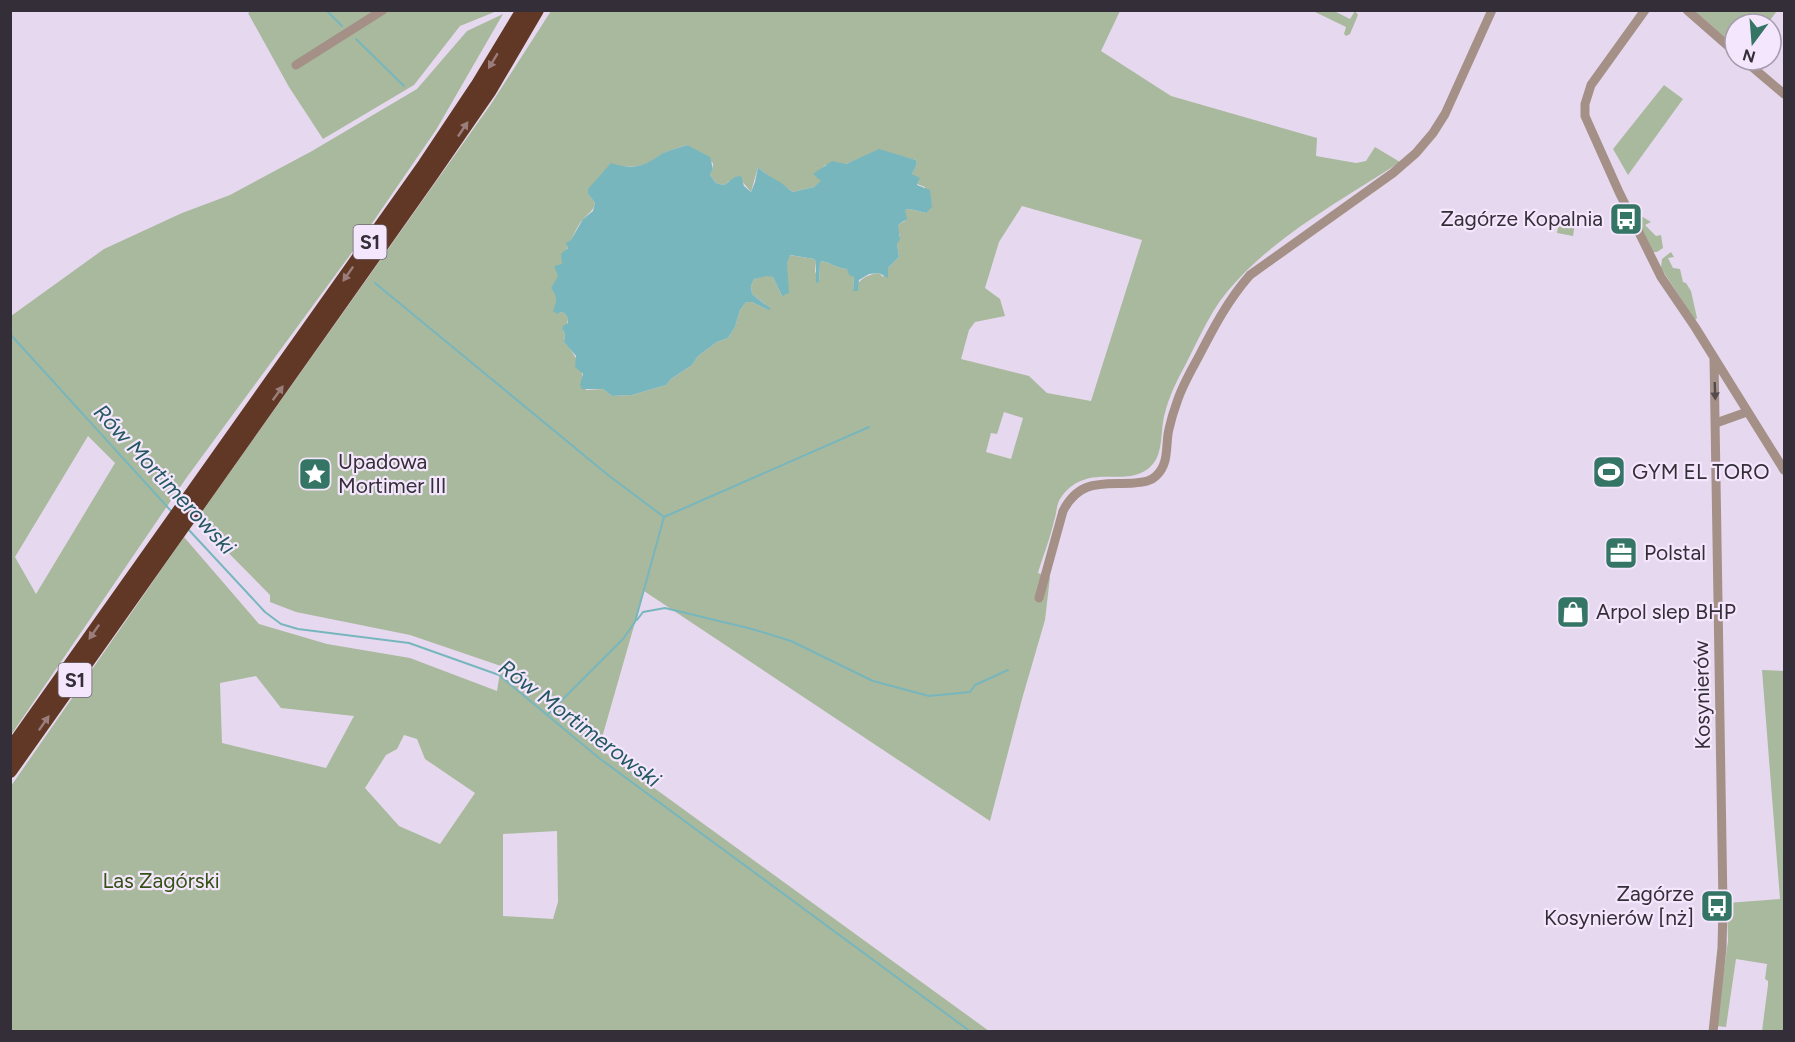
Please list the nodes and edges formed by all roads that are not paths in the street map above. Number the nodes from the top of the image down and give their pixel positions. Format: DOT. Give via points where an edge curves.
graph roads {
  1 [pos="383,10"];
  2 [pos="523,10"];
  3 [pos="537,10"];
  4 [pos="1492,10"];
  5 [pos="1636,10"];
  6 [pos="1645,10"];
  7 [pos="1687,10"];
  8 [pos="1636,23"];
  9 [pos="1723,42"];
  10 [pos="296,65"];
  11 [pos="1758,72"];
  12 [pos="1785,94"];
  13 [pos="1714,358"];
  14 [pos="1747,412"];
  15 [pos="1716,423"];
  16 [pos="1785,470"];
  17 [pos="215,472"];
  18 [pos="134,586"];
  19 [pos="1039,598"];
  20 [pos="10,750"];
  21 [pos="10,771"];
  22 [pos="1713,1032"];
  1 -- 10 [label="street"];
  2 -- 17 [label="highway, S1, one-way" via="477,86"];
  17 -- 3 [label="highway, S1, one-way" via="490,90"];
  4 -- 19 [label="street" via="1439,123 1416,153 1250,275 1234,294 1183,386 1169,430 1163,467 1155,478 1096,484 1069,500"];
  5 -- 8 [label="street"];
  6 -- 8 [label="street"];
  7 -- 9 [label="street"];
  8 -- 13 [label="street" via="1591,85 1585,116 1661,277"];
  11 -- 12 [label="street"];
  13 -- 14 [label="street"];
  13 -- 15 [label="street, Kosynierów, one-way"];
  14 -- 15 [label="street"];
  14 -- 16 [label="street"];
  15 -- 22 [label="street, Kosynierów" via="1723,905"];
  17 -- 18 [label="highway, S1"];
  18 -- 20 [label="highway, S1, one-way"];
  21 -- 18 [label="highway, S1, one-way"];
}
